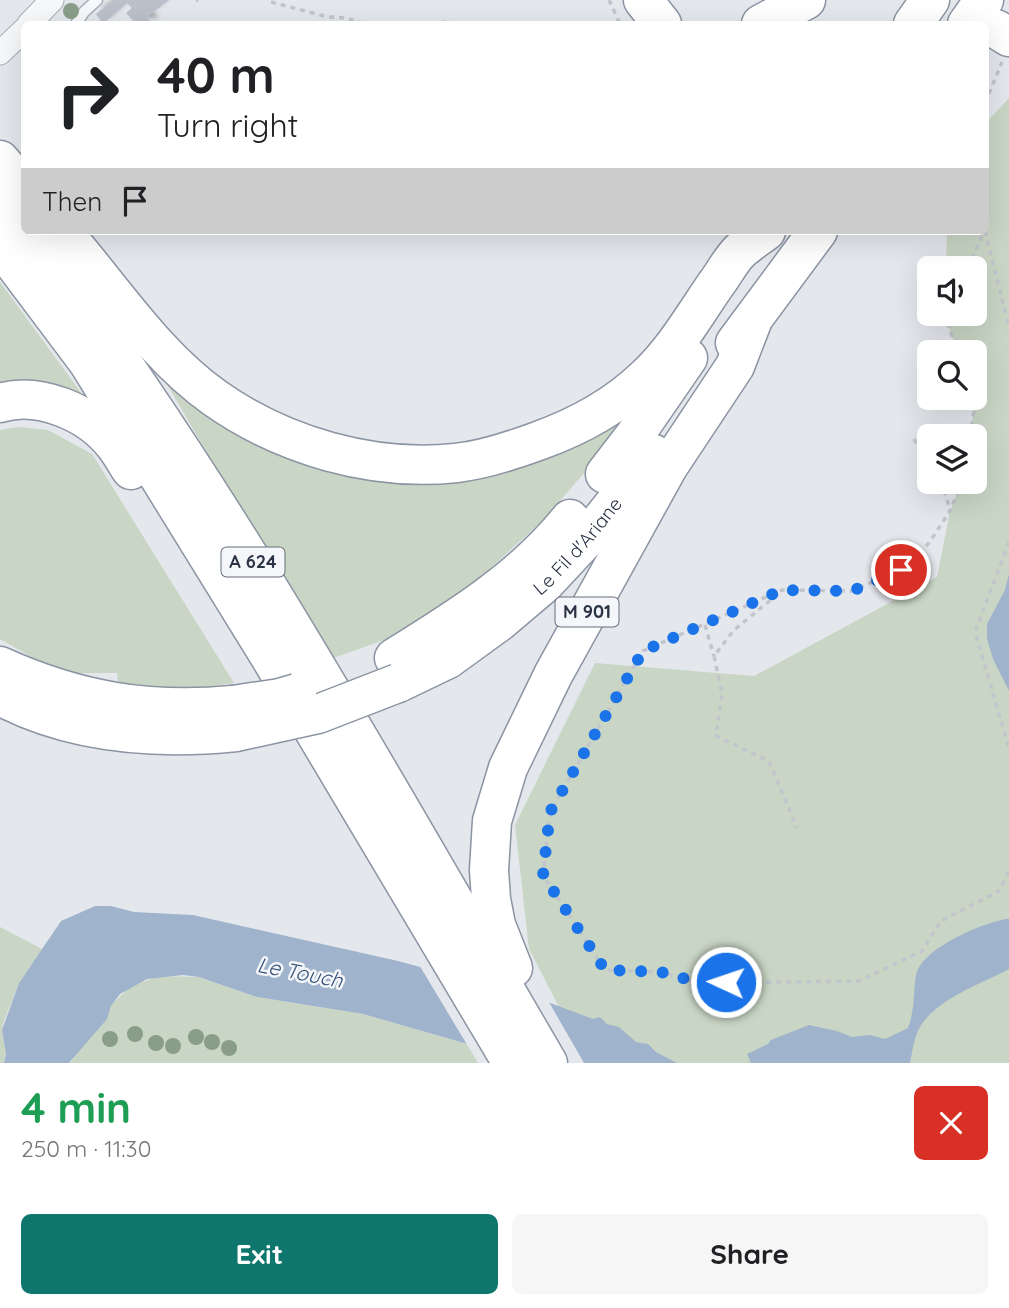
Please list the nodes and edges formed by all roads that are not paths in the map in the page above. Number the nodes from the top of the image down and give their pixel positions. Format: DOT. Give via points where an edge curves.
graph roads {
  1 [pos="52,0"];
  2 [pos="97,0"];
  3 [pos="643,0"];
  4 [pos="806,0"];
  5 [pos="930,0"];
  6 [pos="32,21"];
  7 [pos="78,21"];
  8 [pos="660,21"];
  9 [pos="767,21"];
  10 [pos="915,21"];
  11 [pos="21,33"];
  12 [pos="0,52"];
  13 [pos="0,160"];
  14 [pos="21,184"];
  15 [pos="0,198"];
  16 [pos="21,223"];
  17 [pos="31,235"];
  18 [pos="65,235"];
  19 [pos="761,235"];
  20 [pos="770,235"];
  21 [pos="815,235"];
  22 [pos="0,245"];
  23 [pos="752,322"];
  24 [pos="0,403"];
  25 [pos="270,657"];
  26 [pos="0,666"];
  27 [pos="396,671"];
  28 [pos="0,696"];
  29 [pos="235,719"];
  30 [pos="444,918"];
  31 [pos="512,1063"];
  32 [pos="550,1063"];
  1 -- 6 [label="street"];
  2 -- 7 [label="lane"];
  3 -- 8 [label="highway"];
  4 -- 9 [label="highway"];
  5 -- 10 [label="highway"];
  11 -- 12 [label="street"];
  13 -- 14 [label="highway"];
  15 -- 16 [label="highway"];
  17 -- 30 [label="highway, A 624" via="113,346 269,587"];
  18 -- 19 [label="highway" via="179,368 216,398 259,424 308,445 359,459 408,464 456,463 503,454 569,430 612,404 646,377 739,252"];
  20 -- 27 [label="highway, Le Fil d'Ariane / M 901" via="635,435 560,531"];
  21 -- 23 [label="highway, Le Fil d'Ariane / M 901"];
  22 -- 25 [label="highway, A 624" via="88,362"];
  23 -- 27 [label="highway, Le Fil d'Ariane / M 901" via="649,460 545,583 449,659"];
  23 -- 32 [label="highway, M 901" via="736,366 662,478 553,675 508,768 495,811 489,848 496,925 505,951 552,1034"];
  24 -- 25 [label="highway" via="14,399 45,402 69,410 112,441 231,622"];
  25 -- 30 [label="highway, A 624"];
  26 -- 29 [label="highway, M 901" via="39,684 103,701 201,708"];
  27 -- 29 [label="highway, Le Fil d'Ariane / M 901, bridge" via="334,682 281,698"];
  28 -- 29 [label="highway, M 901" via="50,718 136,735 186,737"];
  30 -- 31 [label="highway, A 624"];
  30 -- 32 [label="highway, A 624"];
}
